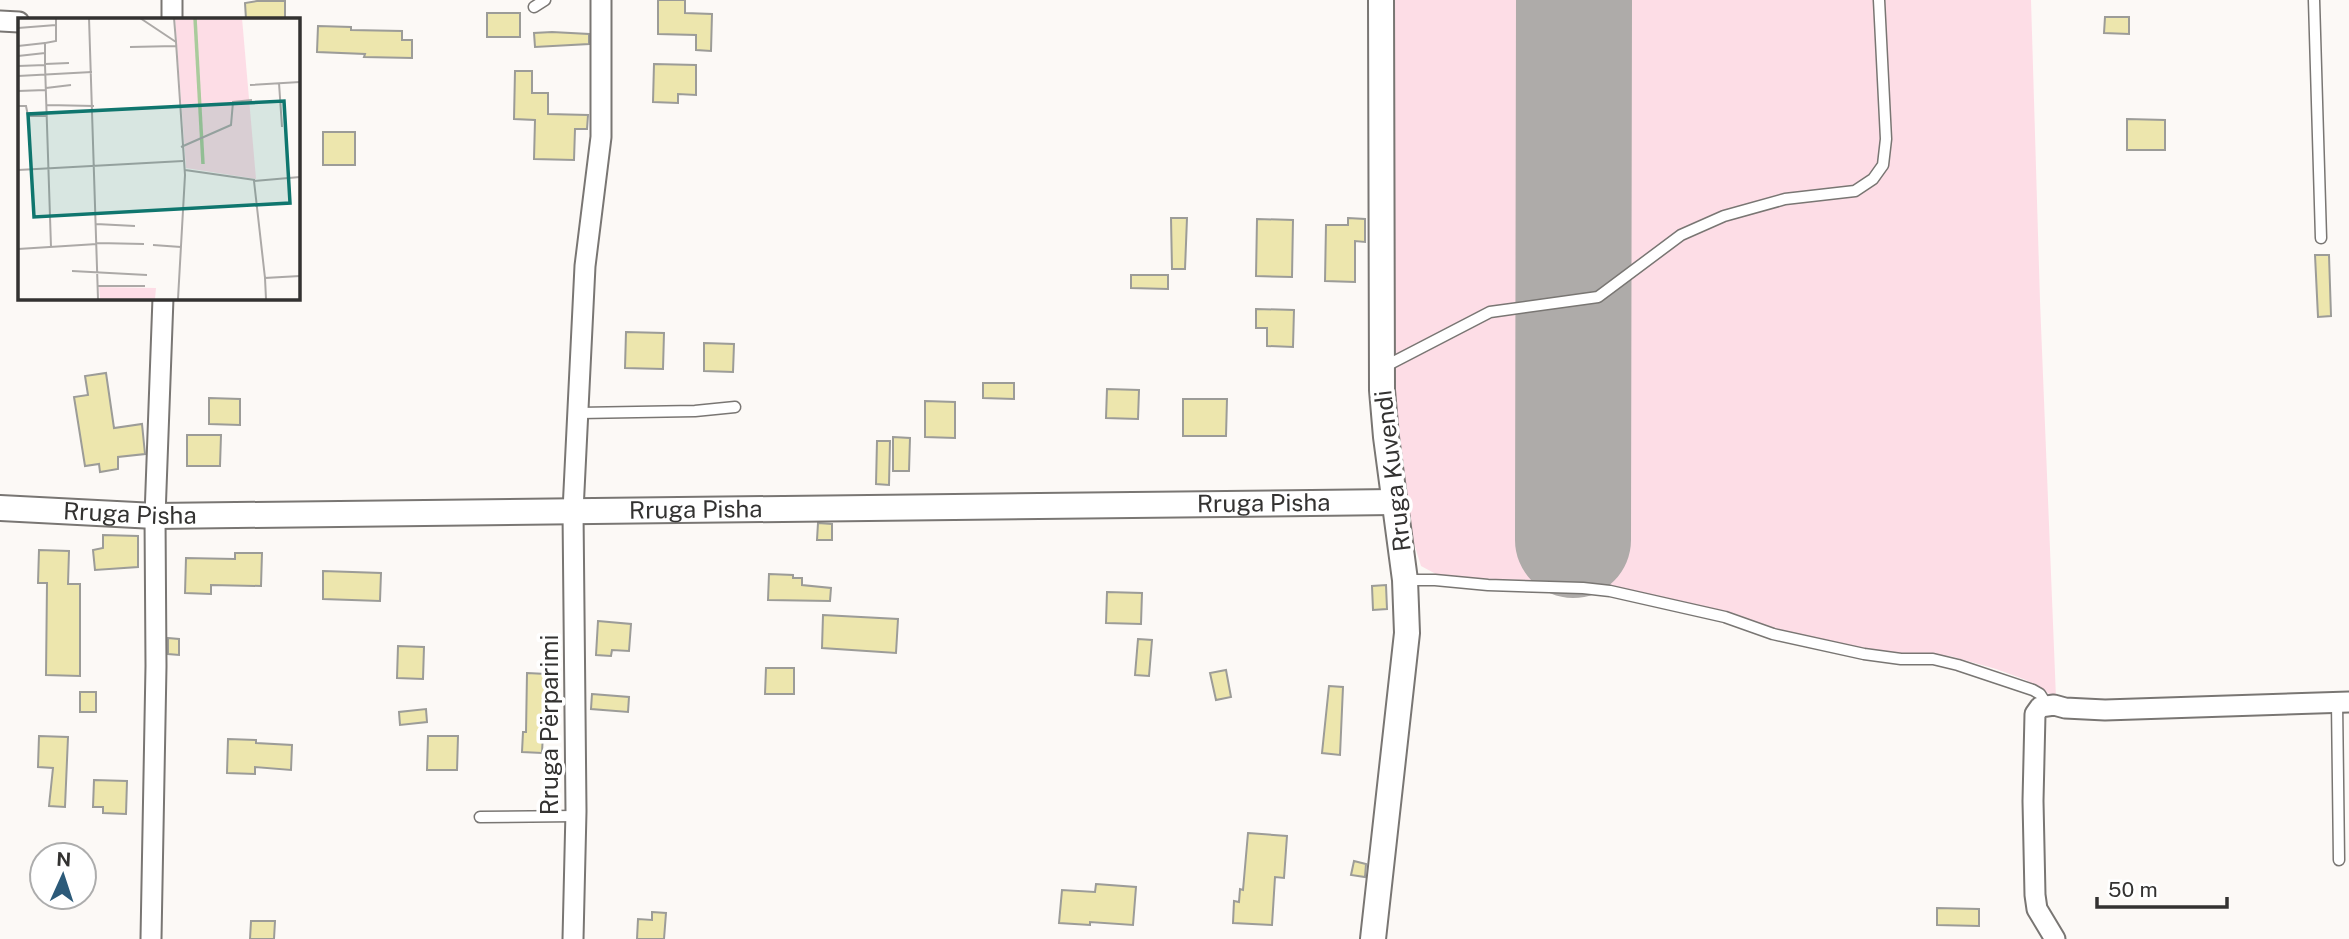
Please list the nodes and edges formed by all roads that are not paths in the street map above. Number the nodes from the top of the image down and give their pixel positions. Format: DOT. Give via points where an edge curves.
graph roads {
  1 [pos="172,0"];
  2 [pos="545,0"];
  3 [pos="601,0"];
  4 [pos="1381,0"];
  5 [pos="1879,0"];
  6 [pos="2314,0"];
  7 [pos="534,6"];
  8 [pos="172,18"];
  9 [pos="0,21"];
  10 [pos="18,22"];
  11 [pos="2321,238"];
  12 [pos="163,299"];
  13 [pos="1382,369"];
  14 [pos="735,407"];
  15 [pos="579,412"];
  16 [pos="1394,502"];
  17 [pos="0,508"];
  18 [pos="573,511"];
  19 [pos="155,516"];
  20 [pos="1405,580"];
  21 [pos="2343,702"];
  22 [pos="2047,705"];
  23 [pos="576,816"];
  24 [pos="480,817"];
  25 [pos="2339,860"];
  26 [pos="151,939"];
  27 [pos="573,939"];
  28 [pos="1373,939"];
  29 [pos="2055,939"];
  1 -- 8 [label="street"];
  2 -- 7 [label="lane"];
  3 -- 15 [label="street, Rruga Përparimi" via="601,137 585,266"];
  4 -- 13 [label="street, Rruga Kuvendi"];
  5 -- 13 [label="lane" via="1886,139 1883,165 1873,180 1855,191 1785,199 1724,216 1681,234 1598,296 1490,312"];
  6 -- 11 [label="lane"];
  9 -- 10 [label="street"];
  12 -- 19 [label="street"];
  13 -- 16 [label="street, Rruga Kuvendi"];
  14 -- 15 [label="lane"];
  15 -- 18 [label="street, Rruga Përparimi"];
  16 -- 18 [label="street, Rruga Pisha"];
  16 -- 20 [label="street, Rruga Kuvendi"];
  17 -- 19 [label="street, Rruga Pisha"];
  18 -- 19 [label="street, Rruga Pisha"];
  18 -- 23 [label="street, Rruga Përparimi"];
  19 -- 26 [label="street"];
  20 -- 22 [label="lane" via="1611,592 1864,654 1958,665 2033,690"];
  20 -- 28 [label="street, Rruga Kuvendi" via="1407,632"];
  21 -- 22 [label="street" via="2105,710"];
  21 -- 25 [label="lane"];
  22 -- 29 [label="street" via="2035,714 2035,895 2037,909"];
  23 -- 24 [label="lane"];
  23 -- 27 [label="street, Rruga Përparimi"];
}
